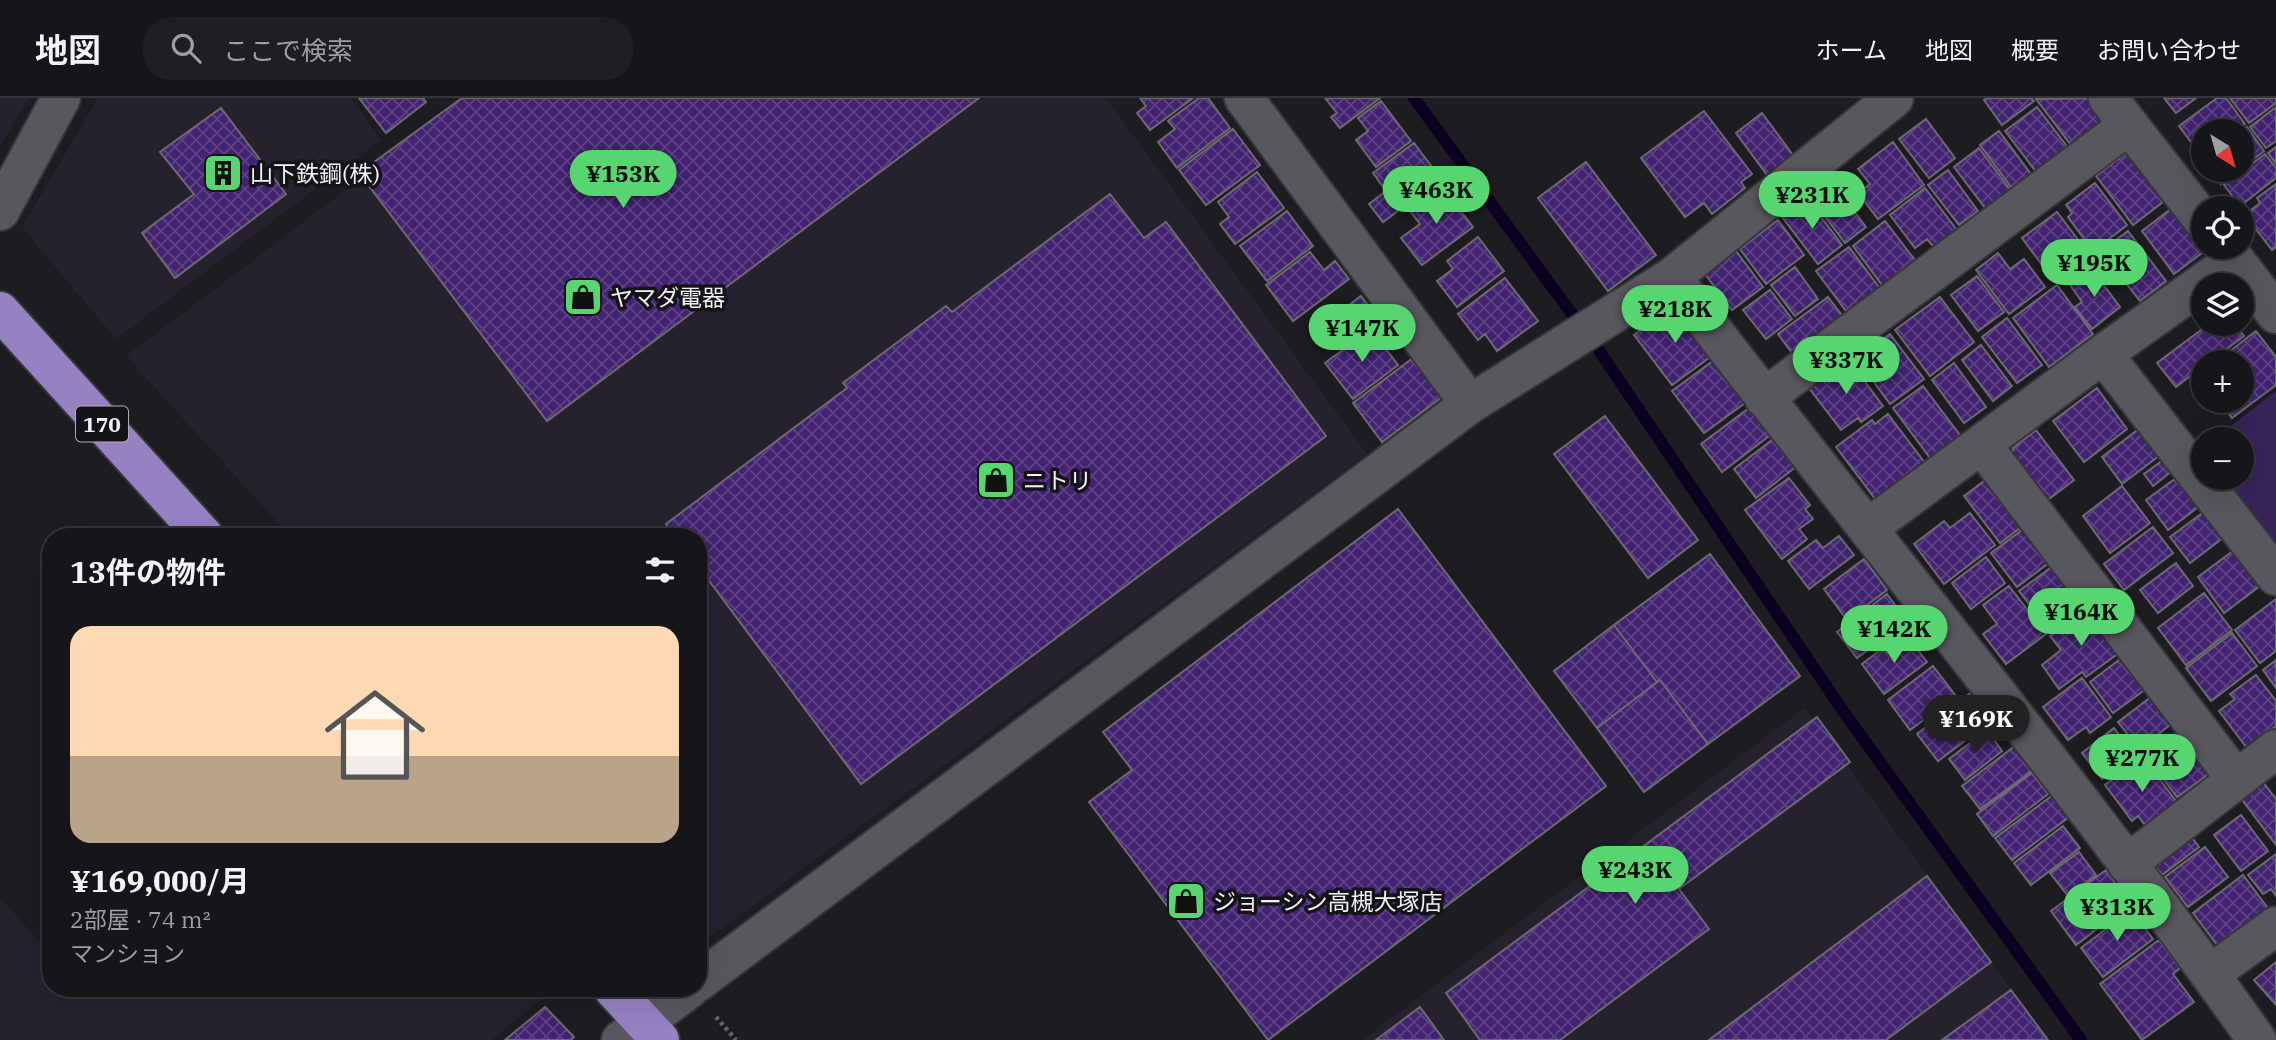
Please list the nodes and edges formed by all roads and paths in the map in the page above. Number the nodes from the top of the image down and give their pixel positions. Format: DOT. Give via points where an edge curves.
graph roads {
  1 [pos="61,98"];
  2 [pos="1244,98"];
  3 [pos="1894,98"];
  4 [pos="2119,112"];
  5 [pos="2191,205"];
  6 [pos="0,211"];
  7 [pos="2224,259"];
  8 [pos="2234,259"];
  9 [pos="1672,277"];
  10 [pos="0,311"];
  11 [pos="2276,314"];
  12 [pos="2103,354"];
  13 [pos="1764,398"];
  14 [pos="1470,404"];
  15 [pos="1982,445"];
  16 [pos="197,528"];
  17 [pos="1868,528"];
  18 [pos="2276,576"];
  19 [pos="2276,749"];
  20 [pos="2236,779"];
  21 [pos="2127,864"];
  22 [pos="2276,926"];
  23 [pos="2210,974"];
  24 [pos="707,975"];
  25 [pos="619,997"];
  26 [pos="681,997"];
  27 [pos="642,1034"];
  28 [pos="2257,1040"];
  1 -- 6 [label="street"];
  2 -- 14 [label="street"];
  3 -- 9 [label="street"];
  4 -- 5 [label="street"];
  4 -- 13 [label="street"];
  7 -- 12 [label="street"];
  8 -- 11 [label="street"];
  9 -- 13 [label="street"];
  9 -- 14 [label="street"];
  10 -- 16 [label="highway, 170"];
  12 -- 15 [label="street"];
  12 -- 18 [label="street"];
  13 -- 17 [label="street"];
  14 -- 24 [label="street"];
  15 -- 17 [label="street"];
  15 -- 20 [label="street"];
  17 -- 21 [label="street"];
  19 -- 20 [label="street"];
  20 -- 21 [label="street"];
  21 -- 23 [label="street"];
  22 -- 23 [label="street"];
  23 -- 28 [label="street"];
  25 -- 27 [label="highway"];
  26 -- 27 [label="street"];
}
